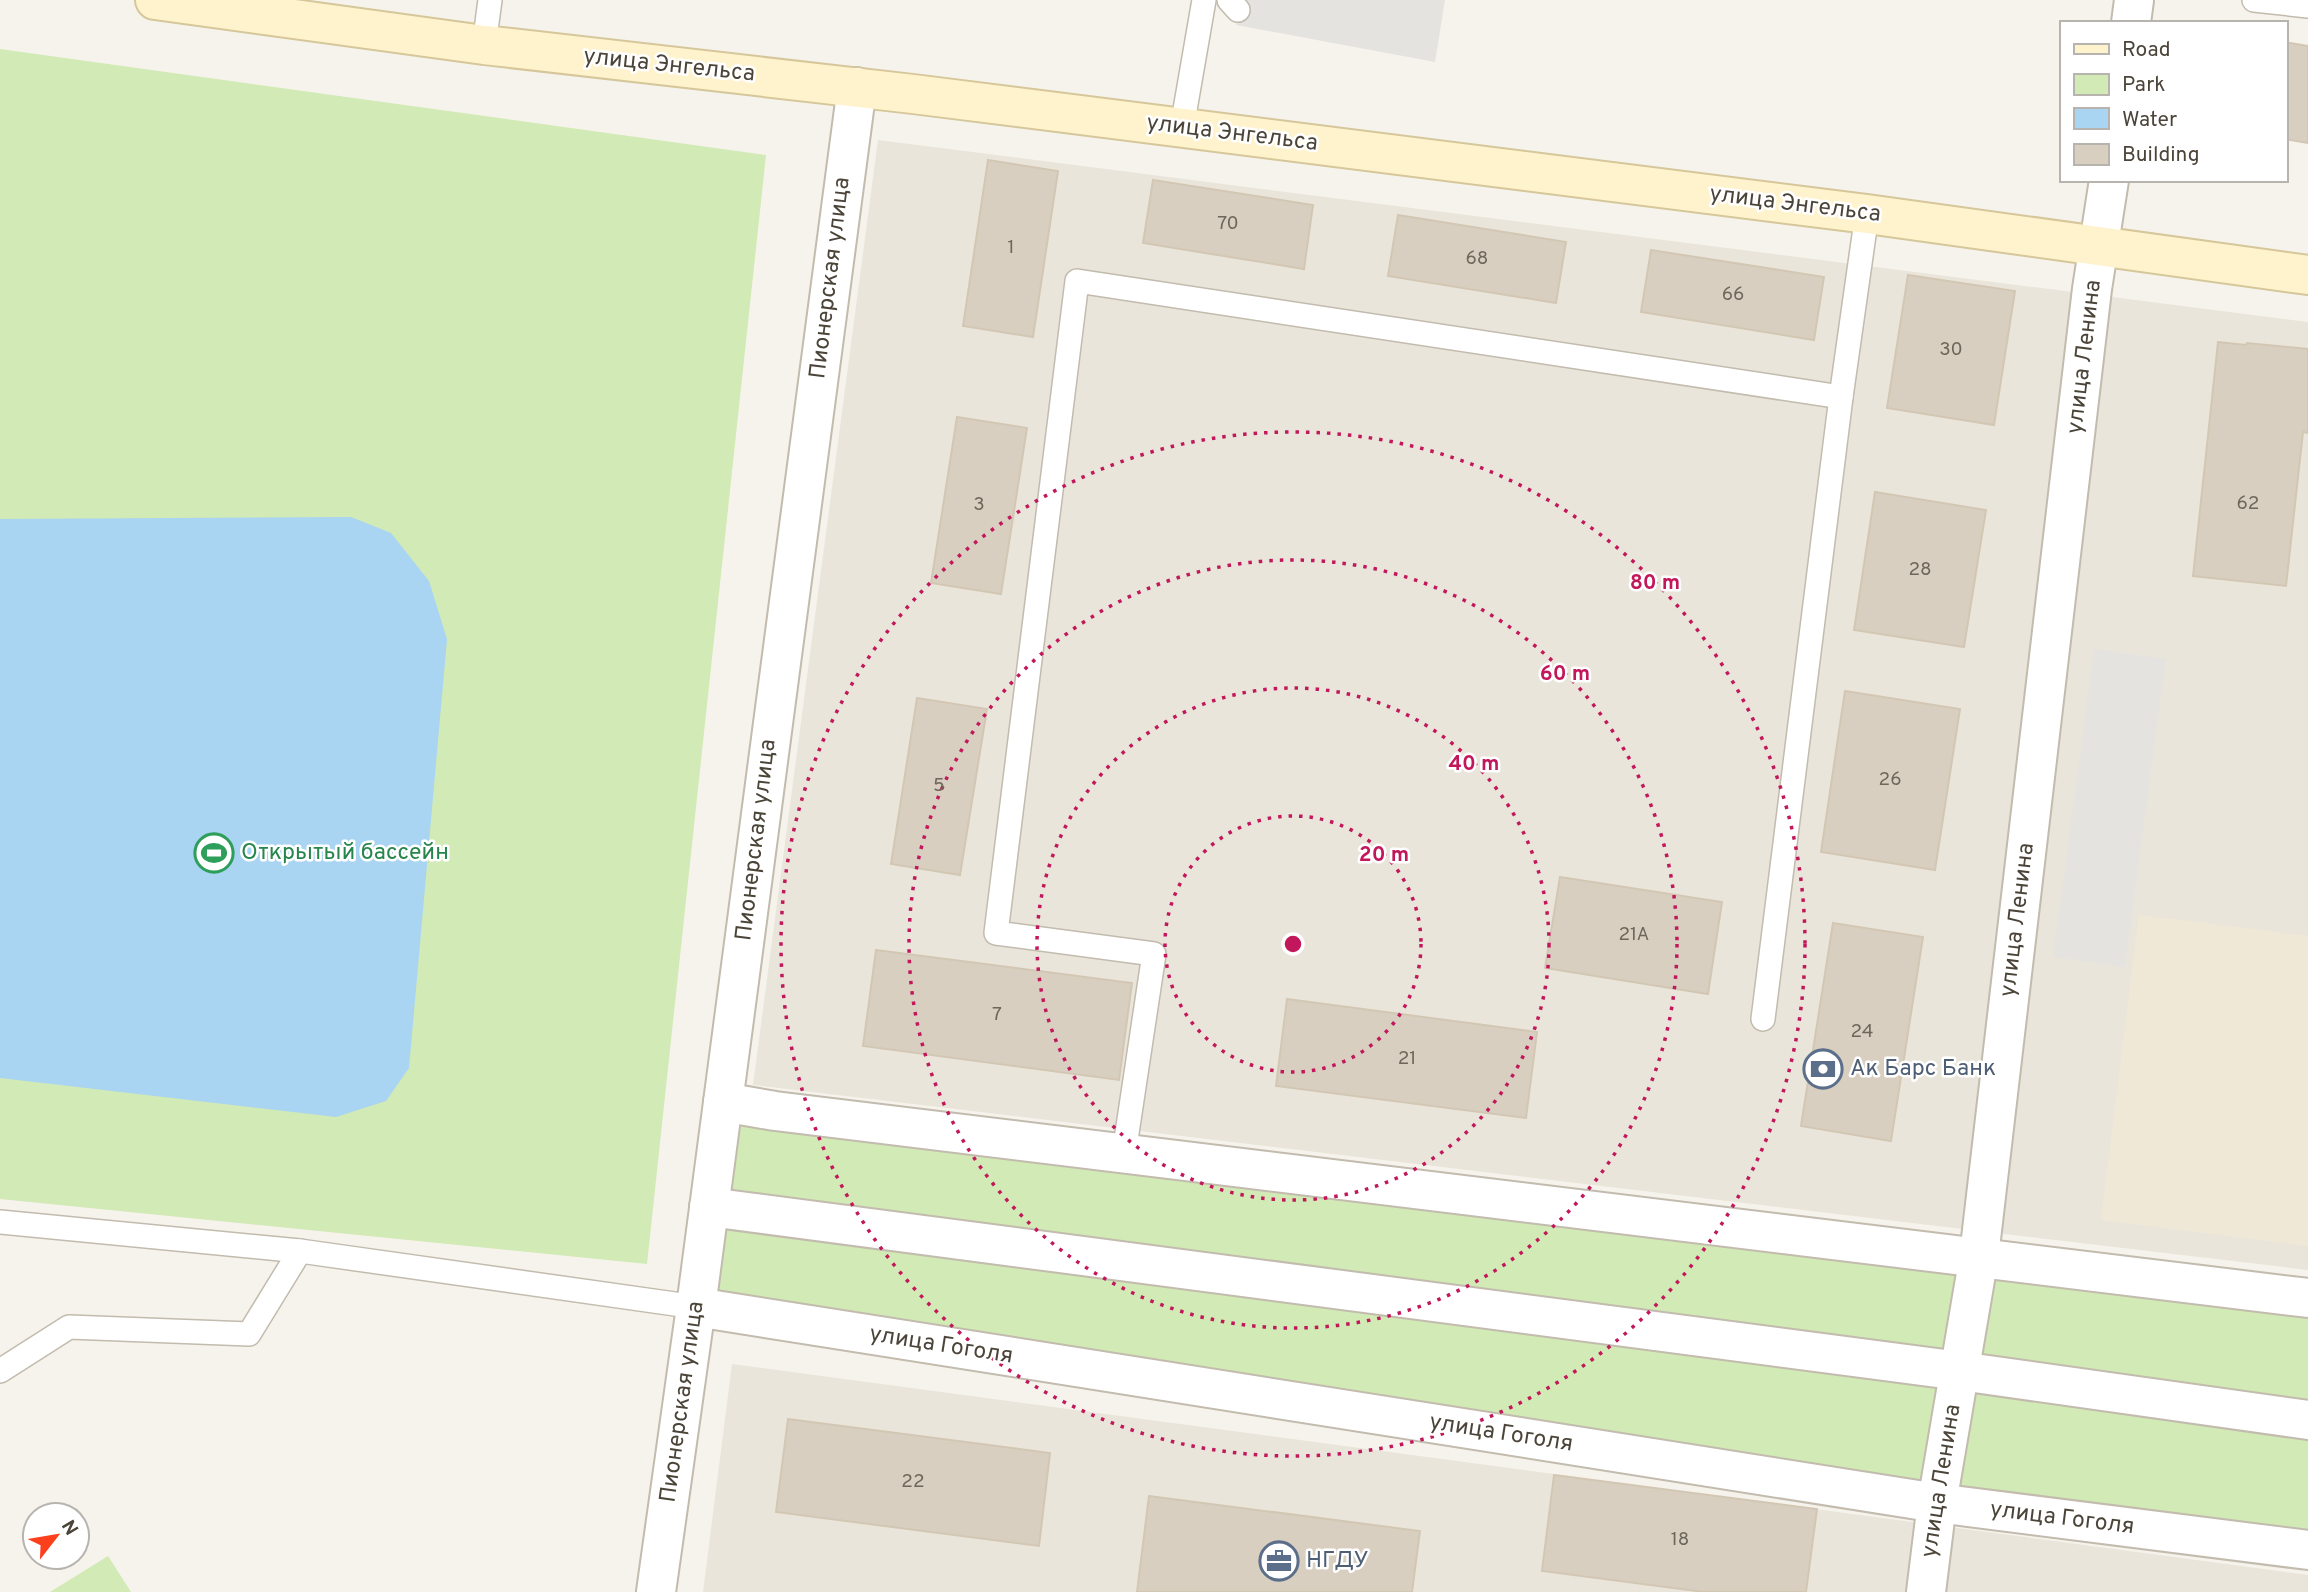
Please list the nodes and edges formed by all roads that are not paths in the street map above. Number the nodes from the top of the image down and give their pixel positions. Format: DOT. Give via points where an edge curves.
graph roads {
  1 [pos="155,0"];
  2 [pos="490,0"];
  3 [pos="1205,0"];
  4 [pos="2134,0"];
  5 [pos="2254,0"];
  6 [pos="2308,6"];
  7 [pos="2131,21"];
  8 [pos="484,45"];
  9 [pos="857,87"];
  10 [pos="1182,127"];
  11 [pos="2109,182"];
  12 [pos="1867,214"];
  13 [pos="2100,246"];
  14 [pos="2308,275"];
  15 [pos="1841,397"];
  16 [pos="1763,1019"];
  17 [pos="723,1102"];
  18 [pos="1124,1153"];
  19 [pos="709,1207"];
  20 [pos="0,1222"];
  21 [pos="300,1251"];
  22 [pos="1979,1256"];
  23 [pos="2308,1298"];
  24 [pos="696,1307"];
  25 [pos="0,1371"];
  26 [pos="1960,1371"];
  27 [pos="2308,1420"];
  28 [pos="1937,1503"];
  29 [pos="2308,1550"];
  30 [pos="656,1592"];
  31 [pos="1926,1592"];
  1 -- 8 [label="street, улица Энгельса"];
  2 -- 8 [label="lane"];
  3 -- 10 [label="lane"];
  4 -- 7 [label="street"];
  5 -- 6 [label="lane"];
  8 -- 9 [label="street, улица Энгельса"];
  9 -- 10 [label="street, улица Энгельса"];
  9 -- 17 [label="street, Пионерская улица"];
  10 -- 12 [label="street, улица Энгельса"];
  11 -- 13 [label="street, улица Ленина"];
  12 -- 13 [label="street, улица Энгельса"];
  12 -- 15 [label="lane"];
  13 -- 14 [label="street, улица Энгельса"];
  13 -- 22 [label="street, улица Ленина"];
  15 -- 16 [label="lane"];
  15 -- 18 [label="lane" via="1077,281 996,933 1154,954"];
  17 -- 18 [label="street"];
  17 -- 19 [label="street, Пионерская улица"];
  18 -- 22 [label="street"];
  19 -- 24 [label="street, Пионерская улица"];
  19 -- 26 [label="street"];
  20 -- 21 [label="lane"];
  21 -- 24 [label="lane"];
  21 -- 25 [label="lane" via="249,1334 69,1326"];
  22 -- 23 [label="street"];
  22 -- 26 [label="street, улица Ленина"];
  24 -- 28 [label="street, улица Гоголя"];
  24 -- 30 [label="street, Пионерская улица"];
  26 -- 27 [label="street"];
  26 -- 28 [label="street, улица Ленина"];
  28 -- 29 [label="street, улица Гоголя"];
  28 -- 31 [label="street, улица Ленина"];
}
